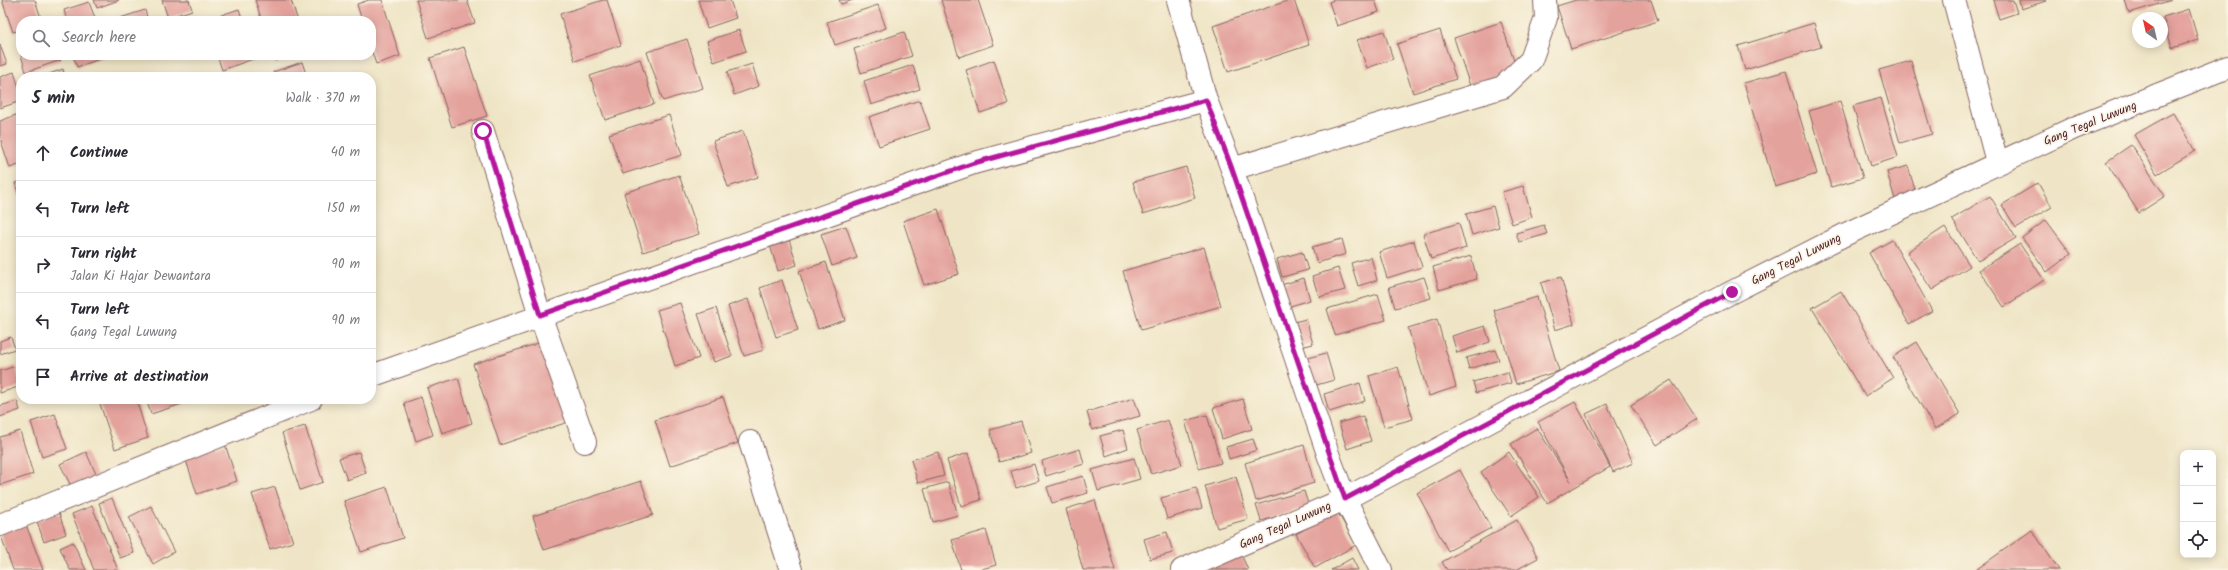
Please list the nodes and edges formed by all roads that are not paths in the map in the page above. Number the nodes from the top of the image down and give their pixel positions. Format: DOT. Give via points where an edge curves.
graph roads {
  1 [pos="1178,0"];
  2 [pos="1545,0"];
  3 [pos="1954,0"];
  4 [pos="2228,67"];
  5 [pos="1206,100"];
  6 [pos="483,131"];
  7 [pos="1997,162"];
  8 [pos="1232,169"];
  9 [pos="540,315"];
  10 [pos="376,374"];
  11 [pos="300,404"];
  12 [pos="585,442"];
  13 [pos="750,442"];
  14 [pos="1345,499"];
  15 [pos="0,525"];
  16 [pos="791,570"];
  17 [pos="1182,570"];
  18 [pos="1381,570"];
  1 -- 5 [label="street"];
  2 -- 8 [label="street" via="1546,18 1531,60 1503,87"];
  3 -- 7 [label="street"];
  4 -- 7 [label="street, Gang Tegal Luwung" via="2074,128"];
  5 -- 8 [label="street"];
  5 -- 9 [label="street" via="974,163"];
  6 -- 9 [label="street"];
  7 -- 14 [label="street, Gang Tegal Luwung" via="1732,292"];
  8 -- 14 [label="street"];
  9 -- 10 [label="street"];
  9 -- 12 [label="street"];
  11 -- 15 [label="street"];
  13 -- 16 [label="street"];
  14 -- 17 [label="street, Gang Tegal Luwung"];
  14 -- 18 [label="street"];
}
